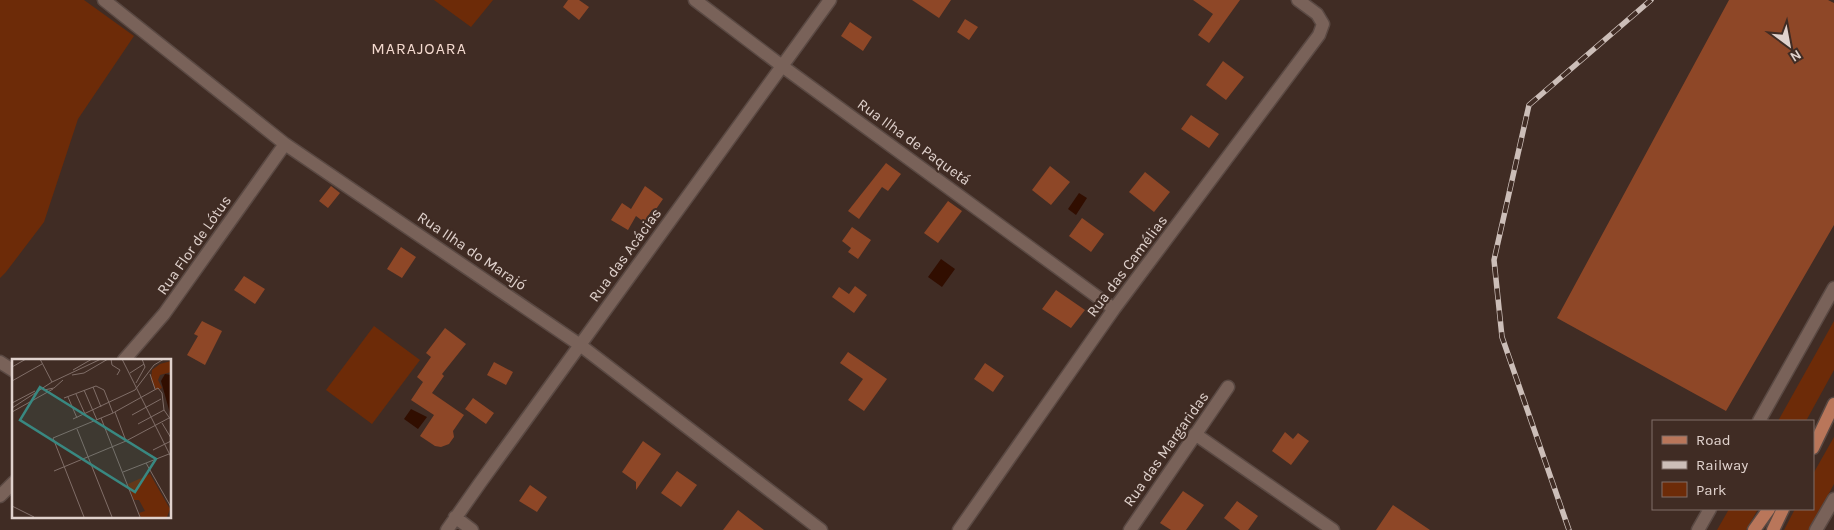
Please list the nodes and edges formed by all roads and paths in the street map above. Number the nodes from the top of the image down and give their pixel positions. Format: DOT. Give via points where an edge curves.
graph roads {
  1 [pos="104,0"];
  2 [pos="695,0"];
  3 [pos="830,0"];
  4 [pos="1298,0"];
  5 [pos="782,66"];
  6 [pos="285,144"];
  7 [pos="1834,288"];
  8 [pos="1114,309"];
  9 [pos="580,345"];
  10 [pos="125,359"];
  11 [pos="0,362"];
  12 [pos="12,370"];
  13 [pos="1228,387"];
  14 [pos="1834,404"];
  15 [pos="1760,420"];
  16 [pos="1195,434"];
  17 [pos="1814,443"];
  18 [pos="12,484"];
  19 [pos="0,496"];
  20 [pos="1834,499"];
  21 [pos="1709,510"];
  22 [pos="1768,510"];
  23 [pos="1784,510"];
  24 [pos="455,517"];
  25 [pos="448,530"];
  26 [pos="472,530"];
  27 [pos="821,530"];
  28 [pos="959,530"];
  29 [pos="1130,530"];
  30 [pos="1333,530"];
  31 [pos="1698,530"];
  32 [pos="1754,530"];
  33 [pos="1774,530"];
  34 [pos="1816,530"];
  1 -- 6 [label="street, Rua Ilha do Marajó"];
  2 -- 5 [label="street, Rua Ilha de Paquetá"];
  3 -- 5 [label="street, Rua das Acácias"];
  4 -- 8 [label="street, Rua das Camélias" via="1317,14 1323,24 1319,36"];
  5 -- 8 [label="street, Rua Ilha de Paquetá"];
  5 -- 9 [label="street, Rua das Acácias"];
  6 -- 9 [label="street, Rua Ilha do Marajó"];
  6 -- 10 [label="street, Rua Flor de Lótus" via="164,314"];
  7 -- 15 [label="street"];
  8 -- 28 [label="street, Rua das Camélias"];
  9 -- 24 [label="street, Rua das Acácias"];
  9 -- 27 [label="street, Rua Ilha do Marajó"];
  11 -- 12 [label="street"];
  13 -- 16 [label="street, Rua das Margaridas"];
  14 -- 17 [label="main road"];
  16 -- 29 [label="street, Rua das Margaridas"];
  16 -- 30 [label="street"];
  18 -- 19 [label="street"];
  20 -- 34 [label="street"];
  21 -- 31 [label="street"];
  22 -- 32 [label="main road"];
  23 -- 33 [label="main road"];
  24 -- 25 [label="street, Rua das Acácias"];
  24 -- 26 [label="street"];
}
